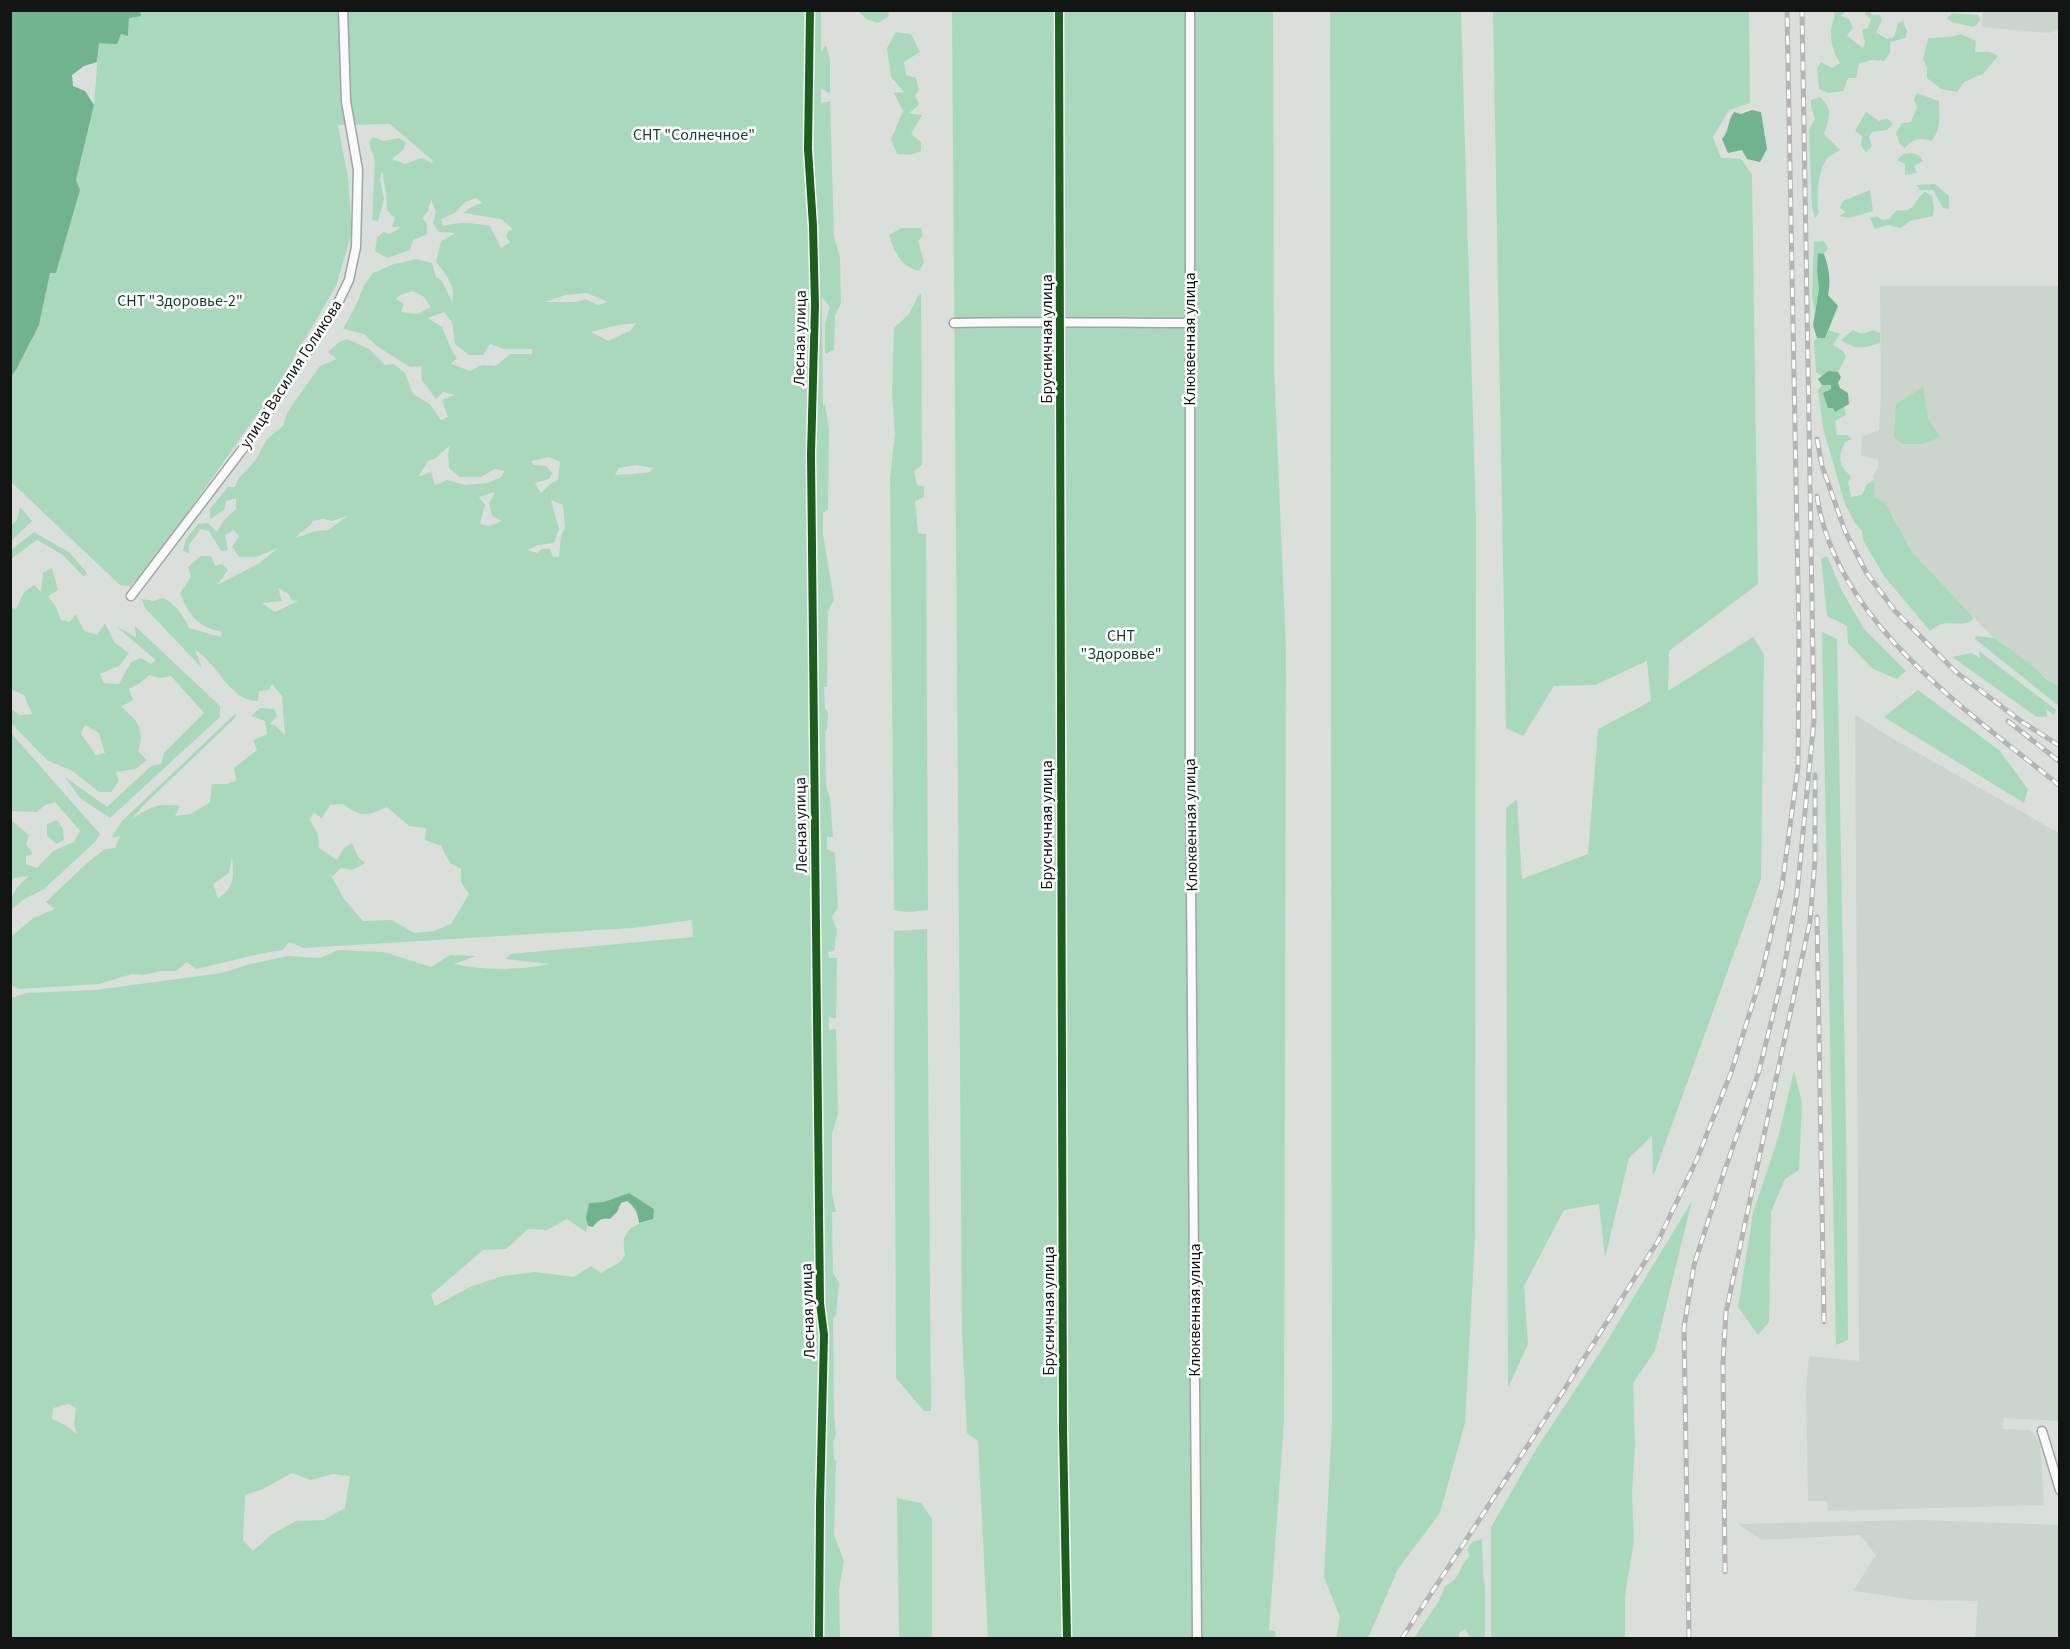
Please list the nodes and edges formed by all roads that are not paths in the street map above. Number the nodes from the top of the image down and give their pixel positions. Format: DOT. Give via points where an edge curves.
graph roads {
  1 [pos="343,10"];
  2 [pos="810,10"];
  3 [pos="1059,10"];
  4 [pos="1190,10"];
  5 [pos="1061,323"];
  6 [pos="1190,323"];
  7 [pos="954,324"];
  8 [pos="131,596"];
  9 [pos="2042,1431"];
  10 [pos="2060,1490"];
  11 [pos="819,1638"];
  12 [pos="1067,1638"];
  13 [pos="1197,1638"];
  1 -- 8 [label="street, улица Василия Голикова" via="346,101 358,170 356,247 349,280 235,461"];
  2 -- 11 [label="street, Лесная улица" via="808,149 815,305 811,454 820,1303 824,1335"];
  3 -- 5 [label="street, Брусничная улица"];
  4 -- 6 [label="street, Клюквенная улица"];
  5 -- 6 [label="street"];
  5 -- 7 [label="street"];
  5 -- 12 [label="street, Брусничная улица" via="1060,839"];
  6 -- 13 [label="street, Клюквенная улица"];
  9 -- 10 [label="street"];
}
